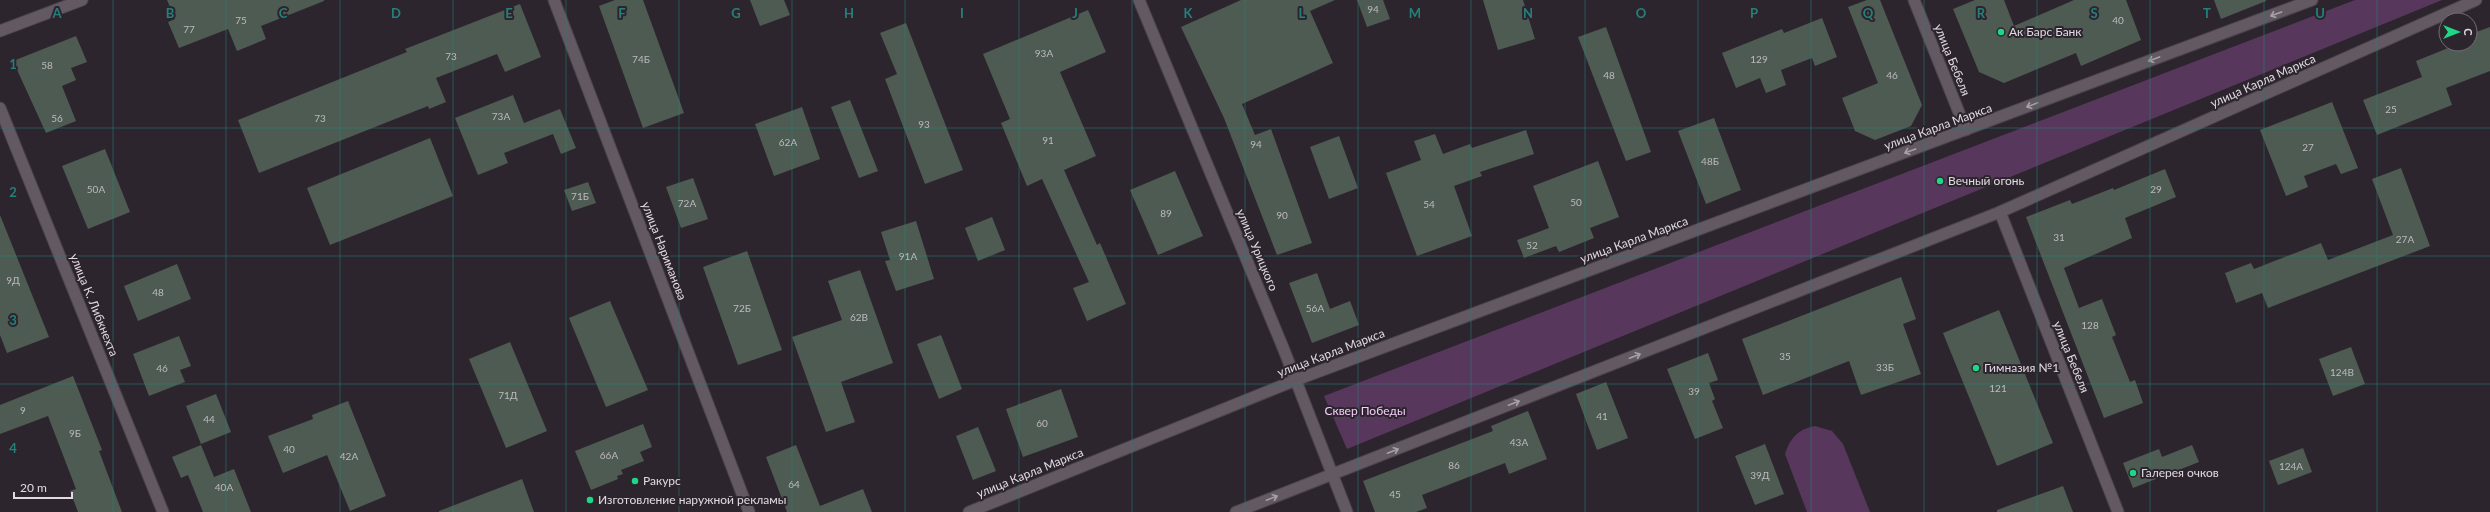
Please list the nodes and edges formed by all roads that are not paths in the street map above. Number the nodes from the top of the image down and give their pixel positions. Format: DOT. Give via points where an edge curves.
graph roads {
  1 [pos="82,0"];
  2 [pos="554,0"];
  3 [pos="1139,0"];
  4 [pos="1914,0"];
  5 [pos="2312,0"];
  6 [pos="2476,0"];
  7 [pos="0,31"];
  8 [pos="0,108"];
  9 [pos="1966,130"];
  10 [pos="2000,212"];
  11 [pos="1296,380"];
  12 [pos="1333,474"];
  13 [pos="163,512"];
  14 [pos="750,512"];
  15 [pos="969,512"];
  16 [pos="1236,512"];
  17 [pos="1347,512"];
  18 [pos="2118,512"];
  1 -- 7 [label="main road"];
  2 -- 14 [label="main road, улица Нариманова"];
  3 -- 11 [label="main road, улица Урицкого"];
  4 -- 9 [label="main road, улица Бебеля"];
  5 -- 9 [label="main road, улица Карла Маркса, one-way"];
  6 -- 10 [label="main road, улица Карла Маркса"];
  8 -- 13 [label="main road, улица К. Либкнехта"];
  9 -- 11 [label="main road, улица Карла Маркса, one-way"];
  12 -- 10 [label="main road, улица Карла Маркса, one-way"];
  10 -- 18 [label="main road, улица Бебеля"];
  11 -- 12 [label="main road, улица Урицкого"];
  11 -- 15 [label="main road, улица Карла Маркса"];
  16 -- 12 [label="main road, улица Карла Маркса, one-way"];
  12 -- 17 [label="main road, улица Урицкого"];
}
